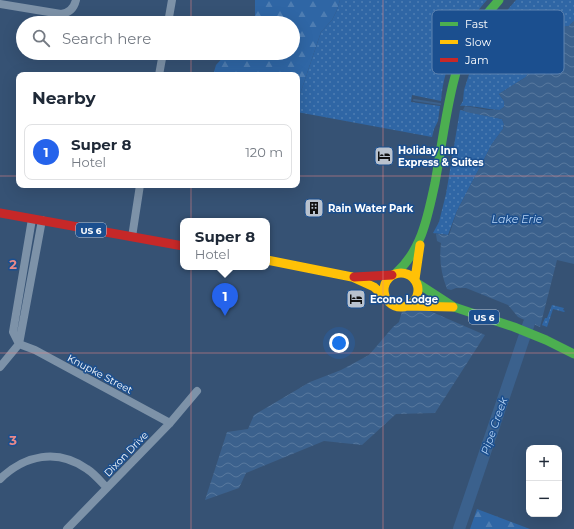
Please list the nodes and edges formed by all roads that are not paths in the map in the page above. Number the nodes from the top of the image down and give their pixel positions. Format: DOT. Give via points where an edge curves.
graph roads {
  1 [pos="76,0"];
  2 [pos="172,0"];
  3 [pos="499,0"];
  4 [pos="0,4"];
  5 [pos="490,10"];
  6 [pos="169,16"];
  7 [pos="162,60"];
  8 [pos="160,72"];
  9 [pos="456,74"];
  10 [pos="140,188"];
  11 [pos="0,213"];
  12 [pos="32,219"];
  13 [pos="42,220"];
  14 [pos="132,237"];
  15 [pos="421,238"];
  16 [pos="180,245"];
  17 [pos="270,261"];
  18 [pos="394,274"];
  19 [pos="352,277"];
  20 [pos="416,281"];
  21 [pos="385,297"];
  22 [pos="406,306"];
  23 [pos="454,307"];
  24 [pos="19,344"];
  25 [pos="574,354"];
  26 [pos="0,367"];
  27 [pos="197,391"];
  28 [pos="170,423"];
  29 [pos="0,479"];
  30 [pos="107,488"];
  31 [pos="67,529"];
  1 -- 4 [label="street" via="68,12 57,14"];
  2 -- 6 [label="street"];
  3 -- 5 [label="main road"];
  7 -- 8 [label="street"];
  9 -- 15 [label="main road"];
  10 -- 14 [label="street"];
  11 -- 12 [label="main road, US 6"];
  12 -- 13 [label="main road, US 6"];
  12 -- 24 [label="street" via="13,332"];
  13 -- 14 [label="main road, US 6"];
  13 -- 24 [label="street"];
  14 -- 16 [label="main road, US 6"];
  15 -- 18 [label="main road" via="409,261"];
  15 -- 20 [label="main road"];
  17 -- 19 [label="main road"];
  18 -- 19 [label="main road"];
  18 -- 20 [label="main road" via="408,274"];
  18 -- 21 [label="main road" via="386,281"];
  19 -- 21 [label="main road" via="374,287"];
  20 -- 22 [label="main road" via="418,295 414,302"];
  20 -- 23 [label="main road, US 6"];
  21 -- 22 [label="main road" via="398,307"];
  22 -- 23 [label="main road, US 6"];
  23 -- 25 [label="main road, US 6" via="514,327"];
  24 -- 26 [label="street"];
  24 -- 28 [label="street, Knupke Street" via="35,350"];
  27 -- 28 [label="street, Dixon Drive"];
  28 -- 30 [label="street, Dixon Drive"];
  29 -- 30 [label="street" via="12,468 29,460 60,458 87,469"];
  30 -- 31 [label="street, Dixon Drive"];
}
